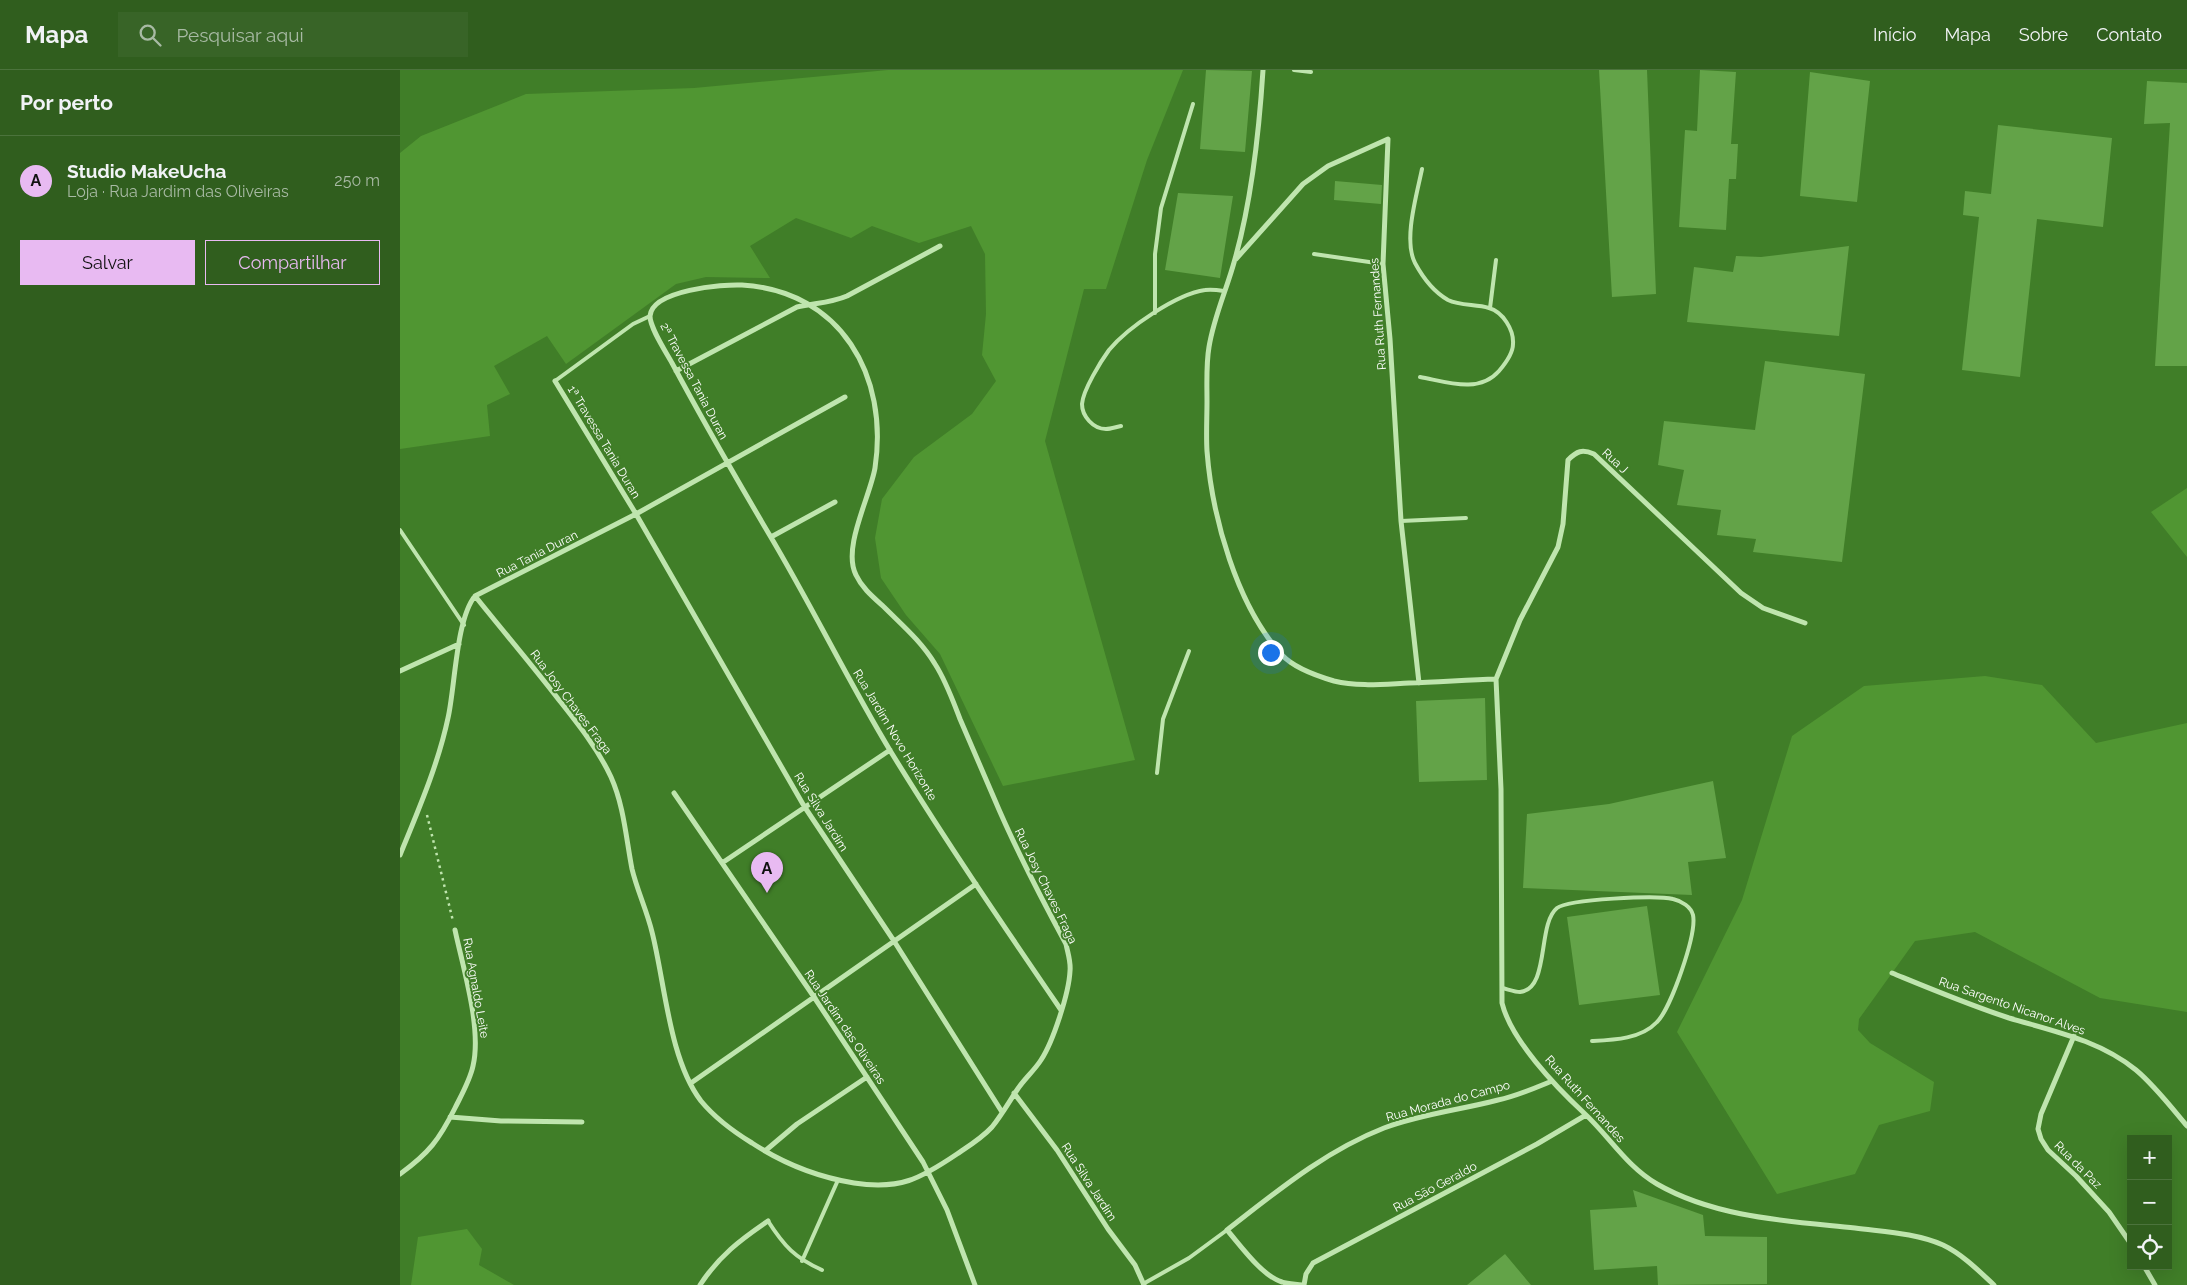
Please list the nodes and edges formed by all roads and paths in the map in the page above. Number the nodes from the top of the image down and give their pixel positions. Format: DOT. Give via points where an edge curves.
graph roads {
  1 [pos="1263,70"];
  2 [pos="1294,70"];
  3 [pos="1311,72"];
  4 [pos="1193,104"];
  5 [pos="1422,169"];
  6 [pos="940,246"];
  7 [pos="1314,254"];
  8 [pos="1235,259"];
  9 [pos="1496,260"];
  10 [pos="1383,264"];
  11 [pos="1224,291"];
  12 [pos="810,304"];
  13 [pos="1490,308"];
  14 [pos="1155,313"];
  15 [pos="650,316"];
  16 [pos="676,371"];
  17 [pos="1420,377"];
  18 [pos="555,381"];
  19 [pos="872,386"];
  20 [pos="845,397"];
  21 [pos="1121,426"];
  22 [pos="726,462"];
  23 [pos="834,502"];
  24 [pos="636,514"];
  25 [pos="1466,518"];
  26 [pos="1401,521"];
  27 [pos="400,530"];
  28 [pos="771,537"];
  29 [pos="475,596"];
  30 [pos="1805,623"];
  31 [pos="464,625"];
  32 [pos="459,644"];
  33 [pos="1189,651"];
  34 [pos="400,670"];
  35 [pos="1496,679"];
  36 [pos="1419,683"];
  37 [pos="890,750"];
  38 [pos="1157,773"];
  39 [pos="674,793"];
  40 [pos="422,796"];
  41 [pos="804,806"];
  42 [pos="400,854"];
  43 [pos="722,863"];
  44 [pos="976,884"];
  45 [pos="455,930"];
  46 [pos="894,941"];
  47 [pos="1892,973"];
  48 [pos="1502,988"];
  49 [pos="814,997"];
  50 [pos="1061,1010"];
  51 [pos="2074,1036"];
  52 [pos="1592,1041"];
  53 [pos="867,1076"];
  54 [pos="1552,1081"];
  55 [pos="691,1083"];
  56 [pos="1014,1094"];
  57 [pos="1002,1112"];
  58 [pos="1586,1115"];
  59 [pos="450,1117"];
  60 [pos="582,1122"];
  61 [pos="2187,1126"];
  62 [pos="765,1151"];
  63 [pos="929,1173"];
  64 [pos="400,1174"];
  65 [pos="838,1180"];
  66 [pos="768,1222"];
  67 [pos="1227,1230"];
  68 [pos="2127,1238"];
  69 [pos="802,1261"];
  70 [pos="822,1270"];
  71 [pos="2146,1270"];
  72 [pos="700,1285"];
  73 [pos="975,1285"];
  74 [pos="1144,1285"];
  75 [pos="1303,1285"];
  76 [pos="1994,1285"];
  77 [pos="2155,1285"];
  1 -- 8 [label="street, Rua Ruth Fernandes" via="1253,173"];
  2 -- 3 [label="lane"];
  4 -- 14 [label="lane" via="1161,208 1155,254"];
  5 -- 13 [label="lane" via="1410,241 1414,261 1427,281 1448,300"];
  6 -- 12 [label="street" via="847,296 833,302"];
  7 -- 10 [label="lane"];
  8 -- 10 [label="street, Rua Ruth Fernandes" via="1303,184 1328,166 1388,139"];
  8 -- 11 [label="street, Rua Ruth Fernandes"];
  9 -- 13 [label="lane"];
  10 -- 26 [label="street, Rua Ruth Fernandes"];
  11 -- 14 [label="lane" via="1206,290 1188,295"];
  11 -- 36 [label="street, Rua Ruth Fernandes" via="1209,349 1207,451 1222,539 1251,608 1283,656 1306,671 1335,681 1371,685"];
  12 -- 15 [label="street, 2ª Travessa Tania Duran" via="766,288 711,286 691,289 659,303"];
  12 -- 16 [label="street" via="797,307"];
  12 -- 19 [label="street, 2ª Travessa Tania Duran" via="833,322 848,340"];
  13 -- 17 [label="lane" via="1501,315 1510,328 1513,344 1506,362 1494,376 1478,385"];
  14 -- 21 [label="lane" via="1126,332 1109,350 1090,380 1082,403 1084,414 1092,425 1105,429"];
  15 -- 16 [label="street, 2ª Travessa Tania Duran"];
  15 -- 18 [label="lane" via="633,324"];
  16 -- 22 [label="street, 2ª Travessa Tania Duran"];
  18 -- 24 [label="street, 1ª Travessa Tania Duran"];
  19 -- 50 [label="street, Rua Josy Chaves Fraga" via="877,416 875,467 850,561 864,589 926,650 944,680 1016,850 1066,944 1070,974"];
  20 -- 22 [label="street, Rua Tania Duran"];
  22 -- 24 [label="street, Rua Tania Duran"];
  22 -- 28 [label="street, Rua Jardim Novo Horizonte"];
  23 -- 28 [label="street"];
  24 -- 29 [label="street, Rua Tania Duran"];
  24 -- 41 [label="street, Rua Silva Jardim"];
  25 -- 26 [label="lane"];
  26 -- 36 [label="street, Rua Ruth Fernandes"];
  27 -- 31 [label="lane"];
  28 -- 37 [label="street, Rua Jardim Novo Horizonte"];
  29 -- 31 [label="street"];
  29 -- 55 [label="street, Rua Josy Chaves Fraga" via="571,715 612,779 620,799 633,872 652,931 678,1052"];
  30 -- 35 [label="street, Rua J" via="1763,608 1741,593 1594,454 1585,450 1568,460 1558,547 1520,620"];
  31 -- 32 [label="street"];
  32 -- 34 [label="street"];
  32 -- 40 [label="street" via="448,717"];
  33 -- 38 [label="lane" via="1162,720"];
  35 -- 36 [label="street, Rua Ruth Fernandes"];
  35 -- 48 [label="street, Rua Ruth Fernandes" via="1501,789"];
  37 -- 41 [label="street"];
  37 -- 44 [label="street, Rua Jardim Novo Horizonte"];
  39 -- 43 [label="street, Rua Jardim das Oliveiras"];
  40 -- 42 [label="street"];
  40 -- 45 [label="path"];
  41 -- 43 [label="street"];
  41 -- 46 [label="street, Rua Silva Jardim"];
  43 -- 49 [label="street, Rua Jardim das Oliveiras"];
  44 -- 46 [label="street"];
  44 -- 50 [label="street, Rua Jardim Novo Horizonte"];
  45 -- 59 [label="street, Rua Agnaldo Leite" via="476,1044 468,1082"];
  46 -- 49 [label="street"];
  46 -- 57 [label="street, Rua Silva Jardim"];
  47 -- 51 [label="street, Rua Sargento Nicanor Alves" via="2008,1018"];
  48 -- 52 [label="lane" via="1520,992 1535,980 1549,920 1556,909 1570,903 1603,899 1673,899 1684,903 1693,916 1692,938 1666,1009 1657,1022 1635,1035"];
  48 -- 54 [label="street, Rua Ruth Fernandes" via="1505,1016"];
  49 -- 53 [label="street, Rua Jardim das Oliveiras"];
  49 -- 55 [label="street"];
  50 -- 56 [label="street, Rua Josy Chaves Fraga" via="1048,1049"];
  51 -- 61 [label="street, Rua Sargento Nicanor Alves" via="2135,1070"];
  51 -- 68 [label="street, Rua da Paz" via="2038,1128 2048,1150 2109,1212"];
  53 -- 62 [label="street" via="797,1124"];
  53 -- 63 [label="street, Rua Jardim das Oliveiras"];
  54 -- 58 [label="street, Rua Ruth Fernandes"];
  54 -- 67 [label="street, Rua Morada do Campo" via="1501,1100 1447,1110 1383,1129 1345,1146 1311,1167"];
  55 -- 62 [label="street, Rua Josy Chaves Fraga" via="701,1101 721,1120"];
  56 -- 57 [label="street, Rua Josy Chaves Fraga"];
  56 -- 74 [label="street, Rua Silva Jardim" via="1135,1265"];
  57 -- 63 [label="street, Rua Josy Chaves Fraga" via="974,1143"];
  58 -- 75 [label="street, Rua São Geraldo" via="1324,1257 1313,1264"];
  58 -- 76 [label="street, Rua Ruth Fernandes" via="1632,1164 1656,1184 1681,1196 1714,1208 1773,1219 1915,1236 1945,1246"];
  59 -- 60 [label="street"];
  59 -- 64 [label="street, Rua Agnaldo Leite" via="426,1155"];
  62 -- 65 [label="street, Rua Josy Chaves Fraga" via="789,1164"];
  63 -- 65 [label="street, Rua Josy Chaves Fraga" via="910,1182 887,1186"];
  63 -- 73 [label="street, Rua Jardim das Oliveiras" via="947,1210"];
  65 -- 69 [label="lane"];
  66 -- 69 [label="lane" via="786,1248"];
  66 -- 72 [label="street" via="721,1257"];
  67 -- 74 [label="lane"];
  67 -- 75 [label="street" via="1270,1275 1282,1282"];
  69 -- 70 [label="lane"];
  71 -- 77 [label="street"];
}
